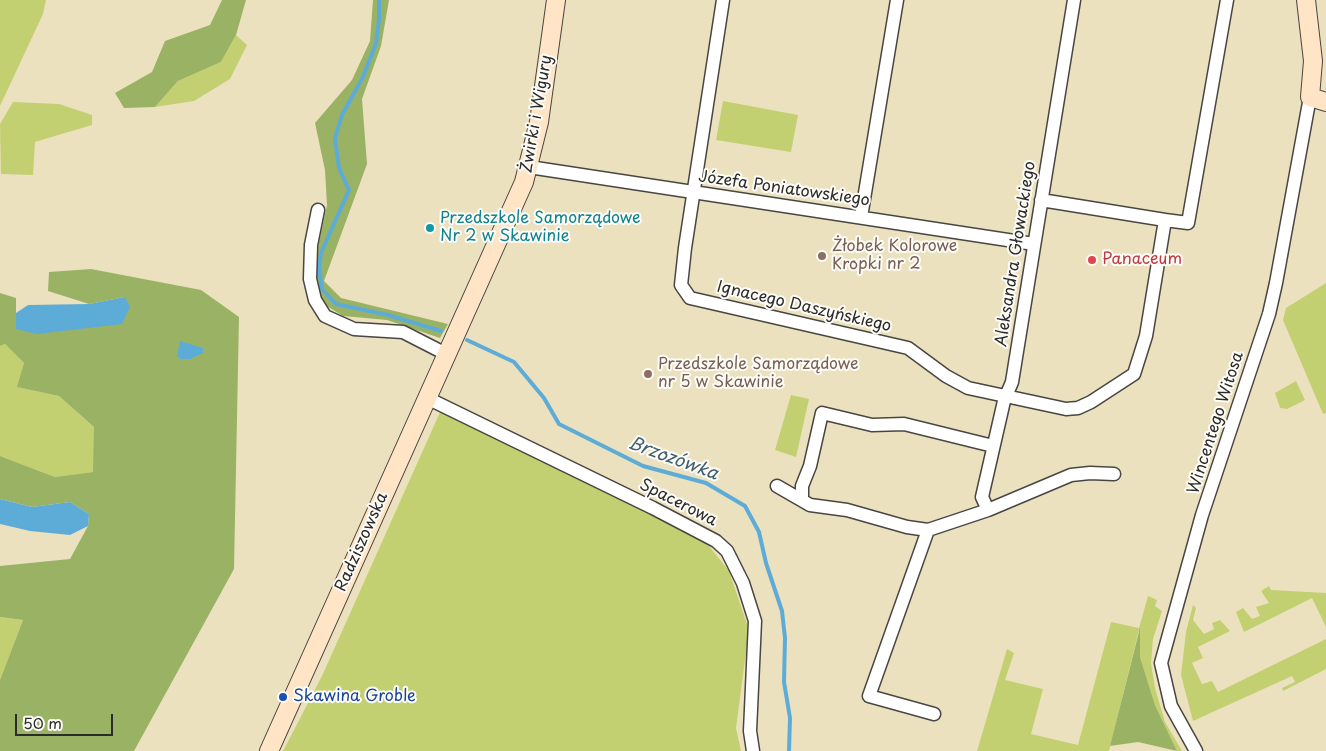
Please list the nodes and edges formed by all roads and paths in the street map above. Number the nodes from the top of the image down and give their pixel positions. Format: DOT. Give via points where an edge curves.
graph roads {
  1 [pos="556,0"];
  2 [pos="724,0"];
  3 [pos="897,0"];
  4 [pos="1074,0"];
  5 [pos="1226,0"];
  6 [pos="1306,0"];
  7 [pos="1318,99"];
  8 [pos="530,167"];
  9 [pos="694,192"];
  10 [pos="1041,200"];
  11 [pos="318,210"];
  12 [pos="861,217"];
  13 [pos="1165,220"];
  14 [pos="1034,244"];
  15 [pos="455,333"];
  16 [pos="446,354"];
  17 [pos="1007,396"];
  18 [pos="427,398"];
  19 [pos="993,446"];
  20 [pos="1114,474"];
  21 [pos="777,486"];
  22 [pos="802,500"];
  23 [pos="988,510"];
  24 [pos="928,530"];
  25 [pos="934,714"];
  26 [pos="269,751"];
  27 [pos="753,751"];
  28 [pos="1196,751"];
  1 -- 8 [label="street, Żwirki i Wigury"];
  2 -- 9 [label="street, Ignacego Daszyńskiego"];
  3 -- 12 [label="street"];
  4 -- 10 [label="street, Aleksandra Głowackiego"];
  5 -- 13 [label="street" via="1188,223"];
  6 -- 7 [label="street"];
  7 -- 28 [label="street, Wincentego Witosa" via="1270,306 1202,515 1161,663 1171,706"];
  8 -- 9 [label="street, Józefa Poniatowskiego"];
  8 -- 15 [label="street, Żwirki i Wigury" via="513,212"];
  9 -- 12 [label="street, Józefa Poniatowskiego"];
  9 -- 17 [label="street, Ignacego Daszyńskiego" via="681,285 690,298 908,348 955,382"];
  10 -- 13 [label="street"];
  10 -- 14 [label="street, Aleksandra Głowackiego"];
  11 -- 16 [label="street" via="310,252 310,279 315,300 325,316 354,329 403,332"];
  12 -- 14 [label="street, Józefa Poniatowskiego"];
  13 -- 17 [label="street, Ignacego Daszyńskiego" via="1146,336 1134,374 1078,408 1066,410"];
  14 -- 17 [label="street, Aleksandra Głowackiego"];
  15 -- 16 [label="street, Radziszowska"];
  16 -- 18 [label="street, Radziszowska"];
  17 -- 19 [label="street, Aleksandra Głowackiego"];
  18 -- 26 [label="street, Radziszowska"];
  18 -- 27 [label="street, Spacerowa" via="653,508 716,540 727,550 743,583 755,621 750,732"];
  19 -- 22 [label="street" via="904,424 872,424 822,413 802,486"];
  19 -- 23 [label="street, Aleksandra Głowackiego" via="982,496"];
  20 -- 23 [label="street" via="1071,475"];
  21 -- 22 [label="street"];
  22 -- 24 [label="street" via="810,505 847,510"];
  23 -- 24 [label="street"];
  24 -- 25 [label="street" via="869,696"];
}
